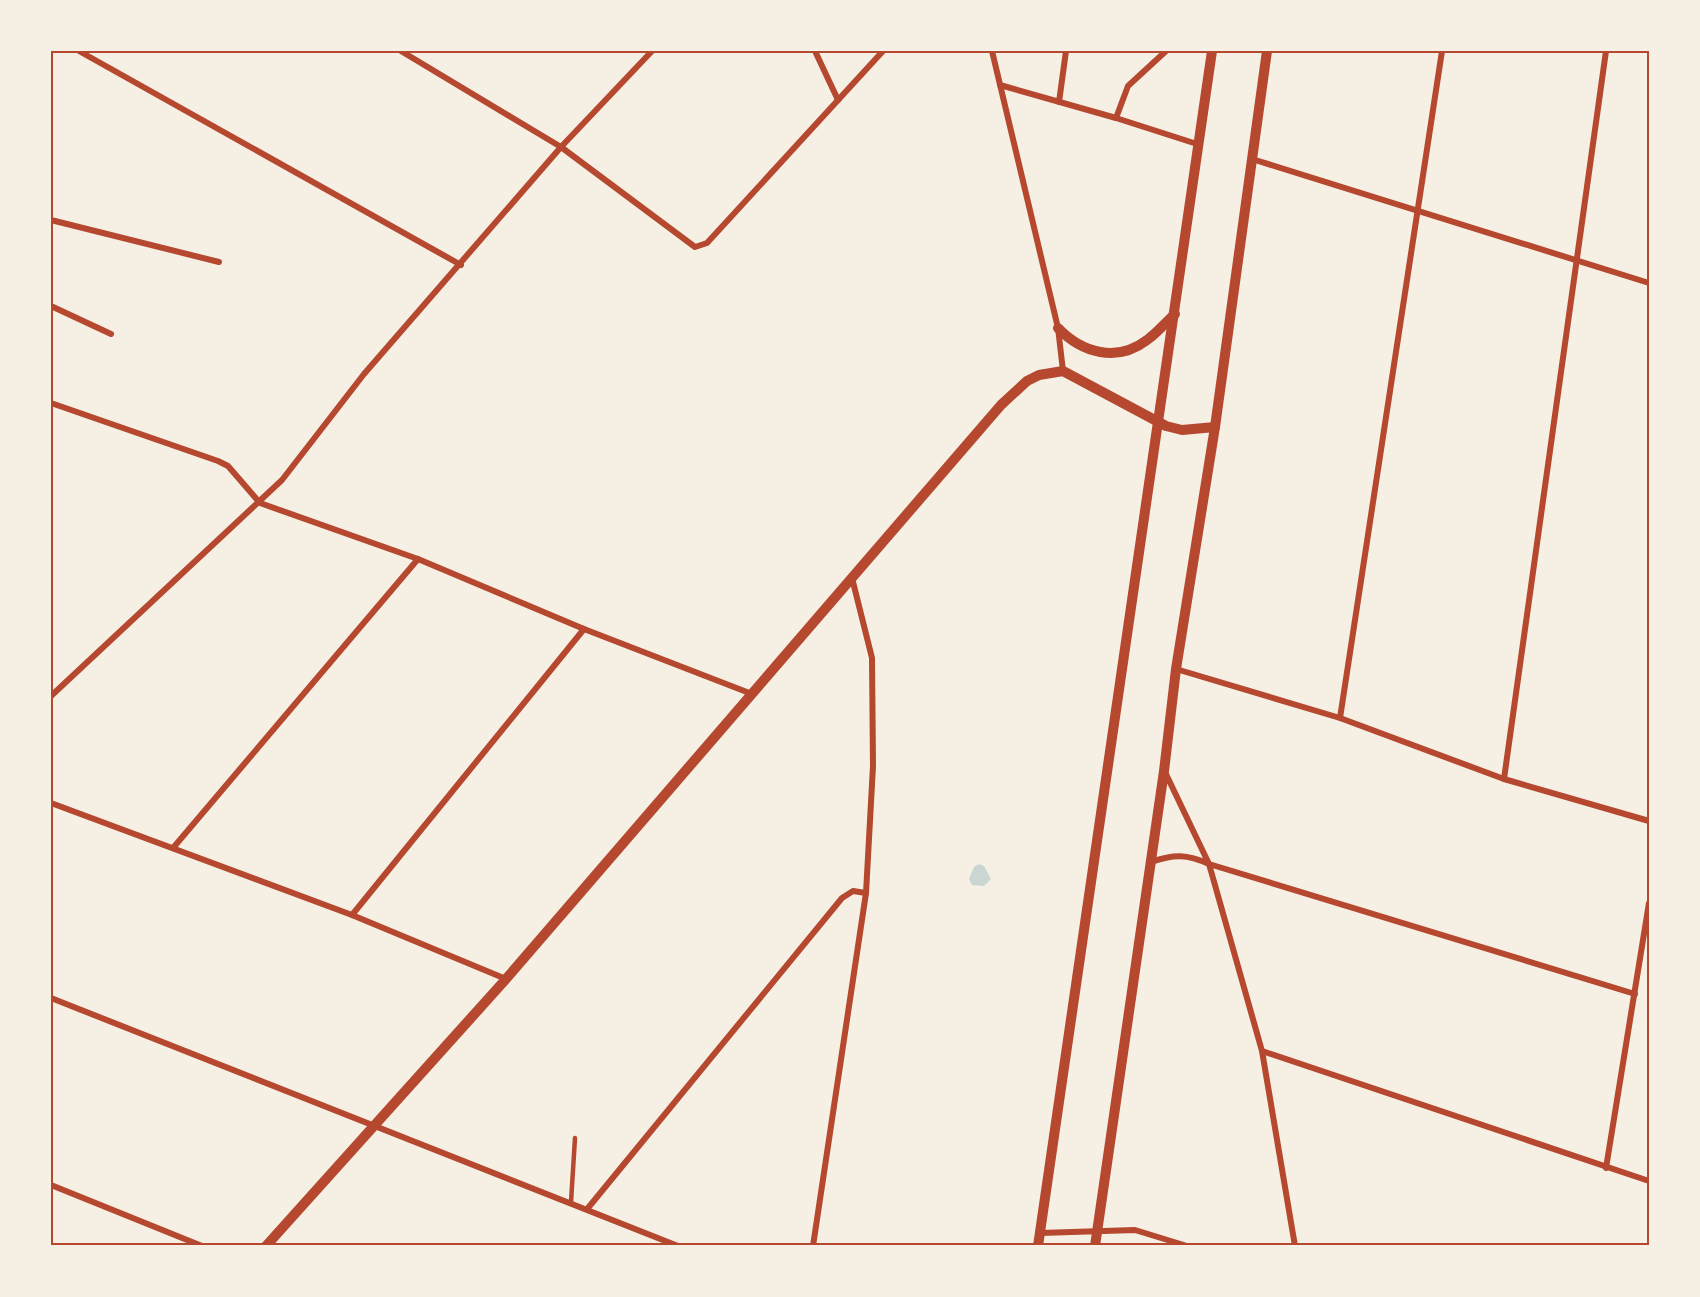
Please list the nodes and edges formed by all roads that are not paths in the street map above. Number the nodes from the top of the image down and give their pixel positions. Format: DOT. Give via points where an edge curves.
graph roads {
  1 [pos="79,51"];
  2 [pos="401,51"];
  3 [pos="652,51"];
  4 [pos="815,51"];
  5 [pos="883,51"];
  6 [pos="992,51"];
  7 [pos="1066,51"];
  8 [pos="1166,51"];
  9 [pos="1212,51"];
  10 [pos="1266,51"];
  11 [pos="1442,51"];
  12 [pos="1606,51"];
  13 [pos="1000,85"];
  14 [pos="838,100"];
  15 [pos="1059,102"];
  16 [pos="1116,118"];
  17 [pos="1197,144"];
  18 [pos="561,147"];
  19 [pos="1251,159"];
  20 [pos="1416,211"];
  21 [pos="51,220"];
  22 [pos="1575,260"];
  23 [pos="219,262"];
  24 [pos="461,265"];
  25 [pos="1649,283"];
  26 [pos="51,306"];
  27 [pos="1175,314"];
  28 [pos="1058,328"];
  29 [pos="111,334"];
  30 [pos="1064,371"];
  31 [pos="51,403"];
  32 [pos="1158,420"];
  33 [pos="1215,426"];
  34 [pos="260,503"];
  35 [pos="418,559"];
  36 [pos="852,578"];
  37 [pos="584,629"];
  38 [pos="1176,669"];
  39 [pos="752,694"];
  40 [pos="51,696"];
  41 [pos="1340,718"];
  42 [pos="1164,771"];
  43 [pos="1504,779"];
  44 [pos="51,803"];
  45 [pos="1649,821"];
  46 [pos="173,848"];
  47 [pos="1151,862"];
  48 [pos="1209,864"];
  49 [pos="866,893"];
  50 [pos="1649,903"];
  51 [pos="352,915"];
  52 [pos="507,979"];
  53 [pos="1635,994"];
  54 [pos="51,998"];
  55 [pos="1262,1050"];
  56 [pos="376,1126"];
  57 [pos="575,1138"];
  58 [pos="1606,1168"];
  59 [pos="1649,1181"];
  60 [pos="51,1185"];
  61 [pos="571,1202"];
  62 [pos="588,1208"];
  63 [pos="1097,1230"];
  64 [pos="1040,1233"];
  65 [pos="202,1246"];
  66 [pos="266,1246"];
  67 [pos="678,1246"];
  68 [pos="813,1246"];
  69 [pos="1038,1246"];
  70 [pos="1095,1246"];
  71 [pos="1187,1246"];
  72 [pos="1295,1246"];
  1 -- 24 [label="street"];
  2 -- 18 [label="street"];
  3 -- 18 [label="street"];
  4 -- 14 [label="street"];
  5 -- 14 [label="street"];
  6 -- 13 [label="street"];
  7 -- 15 [label="street"];
  8 -- 16 [label="street" via="1128,86"];
  9 -- 17 [label="street"];
  10 -- 19 [label="street"];
  11 -- 20 [label="street"];
  12 -- 22 [label="street"];
  13 -- 15 [label="street"];
  13 -- 28 [label="street"];
  14 -- 18 [label="street" via="707,243 695,247"];
  15 -- 16 [label="street"];
  16 -- 17 [label="street"];
  17 -- 27 [label="street"];
  18 -- 24 [label="street"];
  19 -- 20 [label="street"];
  19 -- 33 [label="street"];
  20 -- 22 [label="street"];
  20 -- 41 [label="street"];
  21 -- 23 [label="street"];
  22 -- 25 [label="street"];
  22 -- 43 [label="street"];
  24 -- 34 [label="street" via="364,374 312,444"];
  26 -- 29 [label="street"];
  27 -- 28 [label="street" via="1148,340 1117,353 1084,349"];
  27 -- 32 [label="street"];
  28 -- 30 [label="street"];
  30 -- 32 [label="street"];
  30 -- 36 [label="street" via="1027,381 1001,405"];
  31 -- 34 [label="street" via="218,460"];
  32 -- 33 [label="street" via="1182,430"];
  32 -- 64 [label="street"];
  33 -- 38 [label="street"];
  34 -- 35 [label="street"];
  34 -- 40 [label="street"];
  35 -- 37 [label="street"];
  35 -- 46 [label="street"];
  36 -- 39 [label="street"];
  36 -- 49 [label="street" via="872,658 873,766"];
  37 -- 39 [label="street"];
  37 -- 51 [label="street"];
  38 -- 41 [label="street"];
  38 -- 42 [label="street"];
  39 -- 52 [label="street"];
  41 -- 43 [label="street"];
  42 -- 47 [label="street"];
  42 -- 48 [label="street"];
  43 -- 45 [label="street"];
  44 -- 46 [label="street"];
  46 -- 51 [label="street"];
  47 -- 48 [label="street" via="1170,855 1191,856"];
  47 -- 63 [label="street"];
  48 -- 53 [label="street"];
  48 -- 55 [label="street"];
  49 -- 62 [label="street" via="853,891 842,898"];
  49 -- 68 [label="street"];
  50 -- 53 [label="street"];
  51 -- 52 [label="street"];
  52 -- 56 [label="street"];
  53 -- 58 [label="street"];
  54 -- 56 [label="street"];
  55 -- 58 [label="street"];
  55 -- 72 [label="street"];
  56 -- 61 [label="street"];
  56 -- 66 [label="street"];
  57 -- 61 [label="lane"];
  58 -- 59 [label="street"];
  60 -- 65 [label="street"];
  61 -- 62 [label="street"];
  62 -- 67 [label="street"];
  63 -- 64 [label="street"];
  63 -- 70 [label="street"];
  63 -- 71 [label="street" via="1135,1230"];
  64 -- 69 [label="street"];
}
